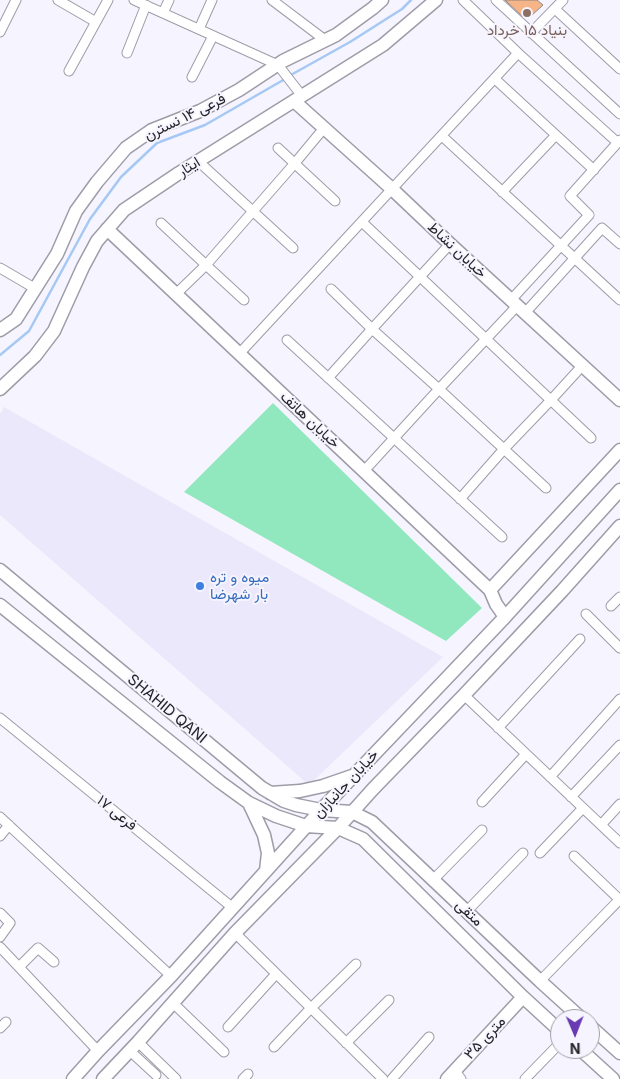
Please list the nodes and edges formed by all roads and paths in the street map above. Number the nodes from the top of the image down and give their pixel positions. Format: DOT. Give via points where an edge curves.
graph roads {
  1 [pos="58,0"];
  2 [pos="108,0"];
  3 [pos="134,0"];
  4 [pos="169,0"];
  5 [pos="212,0"];
  6 [pos="272,0"];
  7 [pos="382,0"];
  8 [pos="436,0"];
  9 [pos="463,0"];
  10 [pos="496,0"];
  11 [pos="562,0"];
  12 [pos="14,1"];
  13 [pos="146,5"];
  14 [pos="554,9"];
  15 [pos="163,13"];
  16 [pos="96,22"];
  17 [pos="199,29"];
  18 [pos="0,32"];
  19 [pos="531,33"];
  20 [pos="213,36"];
  21 [pos="325,40"];
  22 [pos="127,53"];
  23 [pos="518,53"];
  24 [pos="280,68"];
  25 [pos="620,69"];
  26 [pos="68,71"];
  27 [pos="192,77"];
  28 [pos="494,79"];
  29 [pos="298,99"];
  30 [pos="620,114"];
  31 [pos="324,128"];
  32 [pos="556,135"];
  33 [pos="442,136"];
  34 [pos="618,146"];
  35 [pos="278,148"];
  36 [pos="198,161"];
  37 [pos="295,163"];
  38 [pos="594,170"];
  39 [pos="392,189"];
  40 [pos="502,192"];
  41 [pos="335,201"];
  42 [pos="253,211"];
  43 [pos="362,222"];
  44 [pos="161,223"];
  45 [pos="108,229"];
  46 [pos="450,244"];
  47 [pos="620,244"];
  48 [pos="560,246"];
  49 [pos="293,248"];
  50 [pos="574,258"];
  51 [pos="206,265"];
  52 [pos="0,268"];
  53 [pos="420,276"];
  54 [pos="36,289"];
  55 [pos="331,289"];
  56 [pos="176,294"];
  57 [pos="244,300"];
  58 [pos="620,300"];
  59 [pos="517,306"];
  60 [pos="372,329"];
  61 [pos="0,330"];
  62 [pos="486,339"];
  63 [pos="287,340"];
  64 [pos="239,354"];
  65 [pos="582,366"];
  66 [pos="328,378"];
  67 [pos="0,389"];
  68 [pos="439,389"];
  69 [pos="551,400"];
  70 [pos="620,400"];
  71 [pos="395,438"];
  72 [pos="591,438"];
  73 [pos="504,449"];
  74 [pos="620,450"];
  75 [pos="364,472"];
  76 [pos="546,488"];
  77 [pos="620,490"];
  78 [pos="460,499"];
  79 [pos="620,526"];
  80 [pos="502,537"];
  81 [pos="0,570"];
  82 [pos="490,590"];
  83 [pos="620,597"];
  84 [pos="0,605"];
  85 [pos="612,606"];
  86 [pos="586,614"];
  87 [pos="504,617"];
  88 [pos="580,639"];
  89 [pos="620,648"];
  90 [pos="464,695"];
  91 [pos="620,699"];
  92 [pos="0,718"];
  93 [pos="498,728"];
  94 [pos="620,745"];
  95 [pos="526,754"];
  96 [pos="354,775"];
  97 [pos="550,777"];
  98 [pos="270,793"];
  99 [pos="570,797"];
  100 [pos="482,802"];
  101 [pos="249,803"];
  102 [pos="620,804"];
  103 [pos="583,808"];
  104 [pos="322,810"];
  105 [pos="352,812"];
  106 [pos="0,817"];
  107 [pos="601,825"];
  108 [pos="9,826"];
  109 [pos="306,826"];
  110 [pos="338,828"];
  111 [pos="482,830"];
  112 [pos="0,836"];
  113 [pos="620,843"];
  114 [pos="540,853"];
  115 [pos="523,854"];
  116 [pos="574,856"];
  117 [pos="266,872"];
  118 [pos="433,880"];
  119 [pos="250,889"];
  120 [pos="620,899"];
  121 [pos="264,904"];
  122 [pos="233,908"];
  123 [pos="467,911"];
  124 [pos="0,913"];
  125 [pos="235,933"];
  126 [pos="0,937"];
  127 [pos="0,947"];
  128 [pos="54,962"];
  129 [pos="356,964"];
  130 [pos="19,967"];
  131 [pos="276,974"];
  132 [pos="171,976"];
  133 [pos="540,981"];
  134 [pos="523,997"];
  135 [pos="389,1000"];
  136 [pos="173,1003"];
  137 [pos="311,1008"];
  138 [pos="571,1009"];
  139 [pos="550,1022"];
  140 [pos="228,1026"];
  141 [pos="600,1035"];
  142 [pos="429,1037"];
  143 [pos="346,1043"];
  144 [pos="134,1046"];
  145 [pos="274,1047"];
  146 [pos="98,1051"];
  147 [pos="224,1052"];
  148 [pos="550,1053"];
  149 [pos="620,1053"];
  150 [pos="591,1059"];
  151 [pos="156,1075"];
  152 [pos="454,1076"];
  153 [pos="528,1076"];
  154 [pos="73,1079"];
  155 [pos="103,1079"];
  156 [pos="176,1079"];
  157 [pos="383,1079"];
  158 [pos="392,1079"];
  159 [pos="538,1079"];
  160 [pos="613,1079"];
  1 -- 16 [label="street"];
  2 -- 16 [label="street"];
  3 -- 13 [label="street"];
  4 -- 15 [label="street"];
  5 -- 17 [label="street"];
  6 -- 21 [label="street"];
  7 -- 21 [label="street, فرعی ۱۴ نسترن"];
  8 -- 29 [label="street, ایثار" via="383,45"];
  9 -- 23 [label="street"];
  10 -- 19 [label="street"];
  11 -- 14 [label="street"];
  12 -- 18 [label="street"];
  13 -- 15 [label="street"];
  13 -- 22 [label="street"];
  14 -- 19 [label="street"];
  14 -- 25 [label="street"];
  15 -- 17 [label="street"];
  16 -- 26 [label="street"];
  17 -- 20 [label="street"];
  19 -- 30 [label="street"];
  20 -- 24 [label="street"];
  20 -- 27 [label="street"];
  21 -- 24 [label="street, فرعی ۱۴ نسترن"];
  23 -- 28 [label="street"];
  23 -- 34 [label="street"];
  24 -- 29 [label="street"];
  24 -- 54 [label="street, فرعی ۱۴ نسترن" via="200,111 152,130 126,148 76,211 57,254"];
  28 -- 32 [label="street"];
  28 -- 33 [label="street"];
  29 -- 31 [label="street, خیابان نشاط"];
  29 -- 36 [label="street, ایثار"];
  31 -- 37 [label="street"];
  31 -- 39 [label="street, خیابان نشاط"];
  32 -- 38 [label="street"];
  32 -- 40 [label="street"];
  33 -- 39 [label="street"];
  33 -- 40 [label="street"];
  34 -- 38 [label="street"];
  35 -- 37 [label="street"];
  36 -- 42 [label="street"];
  36 -- 45 [label="street, ایثار" via="124,210"];
  37 -- 41 [label="street"];
  37 -- 42 [label="street"];
  38 -- 48 [label="street" via="570,196 589,215"];
  39 -- 43 [label="street"];
  39 -- 46 [label="street, خیابان نشاط"];
  40 -- 48 [label="street"];
  42 -- 49 [label="street"];
  42 -- 51 [label="street"];
  43 -- 53 [label="street"];
  43 -- 64 [label="street"];
  44 -- 51 [label="street"];
  45 -- 56 [label="street, خیابان هاتف"];
  45 -- 67 [label="street, ایثار" via="97,241 83,267 54,331 35,356"];
  46 -- 53 [label="street"];
  46 -- 59 [label="street, خیابان نشاط"];
  47 -- 50 [label="street" via="602,228"];
  48 -- 50 [label="street"];
  48 -- 59 [label="street"];
  50 -- 58 [label="street"];
  50 -- 59 [label="street"];
  51 -- 56 [label="street"];
  51 -- 57 [label="street"];
  52 -- 54 [label="street"];
  53 -- 60 [label="street"];
  53 -- 62 [label="street"];
  54 -- 61 [label="street, فرعی ۱۴ نسترن" via="16,320"];
  55 -- 60 [label="street"];
  56 -- 64 [label="street, خیابان هاتف"];
  59 -- 62 [label="street"];
  59 -- 65 [label="street, خیابان نشاط"];
  60 -- 66 [label="street"];
  60 -- 68 [label="street"];
  62 -- 68 [label="street"];
  62 -- 69 [label="street"];
  63 -- 66 [label="street"];
  64 -- 75 [label="street, خیابان هاتف"];
  65 -- 69 [label="street"];
  65 -- 70 [label="street, خیابان نشاط"];
  66 -- 71 [label="street"];
  68 -- 71 [label="street"];
  68 -- 73 [label="street"];
  69 -- 72 [label="street"];
  69 -- 73 [label="street"];
  71 -- 75 [label="street"];
  71 -- 78 [label="street"];
  73 -- 76 [label="street"];
  73 -- 78 [label="street"];
  74 -- 82 [label="street"];
  75 -- 82 [label="street, خیابان هاتف"];
  77 -- 87 [label="street, خیابان جانبازان"];
  78 -- 80 [label="street"];
  79 -- 90 [label="street, خیابان جانبازان"];
  81 -- 98 [label="street, SHAHID QANI"];
  82 -- 87 [label="street, خیابان هاتف"];
  83 -- 85 [label="street"];
  84 -- 101 [label="street, SHAHID QANI"];
  86 -- 89 [label="street"];
  87 -- 96 [label="street, خیابان جانبازان"];
  88 -- 93 [label="street"];
  90 -- 93 [label="street"];
  90 -- 105 [label="street, خیابان جانبازان"];
  91 -- 97 [label="street"];
  92 -- 122 [label="street, فرعی ۱۷"];
  93 -- 95 [label="street"];
  94 -- 99 [label="street"];
  95 -- 97 [label="street"];
  95 -- 100 [label="street"];
  96 -- 98 [label="street" via="315,788"];
  96 -- 104 [label="street, خیابان جانبازان"];
  97 -- 99 [label="street"];
  98 -- 104 [label="street, SHAHID QANI" via="296,805"];
  99 -- 103 [label="street"];
  101 -- 109 [label="street, SHAHID QANI"];
  101 -- 117 [label="street" via="264,835 268,854"];
  102 -- 107 [label="street"];
  103 -- 107 [label="street"];
  103 -- 114 [label="street"];
  104 -- 105 [label="street, SHAHID QANI"];
  104 -- 109 [label="street, خیابان جانبازان"];
  105 -- 110 [label="street, خیابان جانبازان"];
  105 -- 118 [label="street, متقی" via="372,822"];
  106 -- 108 [label="street"];
  107 -- 113 [label="street"];
  108 -- 112 [label="street"];
  108 -- 132 [label="street"];
  109 -- 110 [label="street, SHAHID QANI"];
  109 -- 117 [label="street, خیابان جانبازان"];
  110 -- 121 [label="street, خیابان جانبازان"];
  110 -- 134 [label="street, متقی" via="363,839"];
  111 -- 118 [label="street"];
  115 -- 123 [label="street"];
  116 -- 120 [label="street"];
  117 -- 119 [label="street, خیابان جانبازان"];
  118 -- 123 [label="street, متقی"];
  119 -- 121 [label="street" via="261,893"];
  119 -- 122 [label="street, خیابان جانبازان"];
  120 -- 133 [label="street"];
  121 -- 125 [label="street, خیابان جانبازان"];
  122 -- 132 [label="street, خیابان جانبازان"];
  123 -- 133 [label="street, متقی"];
  124 -- 126 [label="street" via="10,923"];
  125 -- 131 [label="street"];
  125 -- 136 [label="street, خیابان جانبازان"];
  127 -- 130 [label="street"];
  128 -- 130 [label="street" via="38,948"];
  129 -- 137 [label="street"];
  130 -- 146 [label="street"];
  131 -- 137 [label="street"];
  131 -- 140 [label="street"];
  132 -- 146 [label="street, خیابان جانبازان"];
  133 -- 138 [label="street, متقی"];
  134 -- 139 [label="street, متقی"];
  134 -- 152 [label="street, ۳۵ متری"];
  135 -- 143 [label="street"];
  136 -- 144 [label="street, خیابان جانبازان"];
  136 -- 147 [label="street"];
  137 -- 143 [label="street"];
  137 -- 145 [label="street"];
  141 -- 149 [label="street"];
  142 -- 158 [label="street"];
  143 -- 157 [label="street"];
  144 -- 151 [label="street"];
  144 -- 155 [label="street, خیابان جانبازان"];
  144 -- 156 [label="street"];
  146 -- 154 [label="street, خیابان جانبازان"];
  148 -- 153 [label="street"];
  150 -- 160 [label="street"];
  153 -- 159 [label="street"];
}
